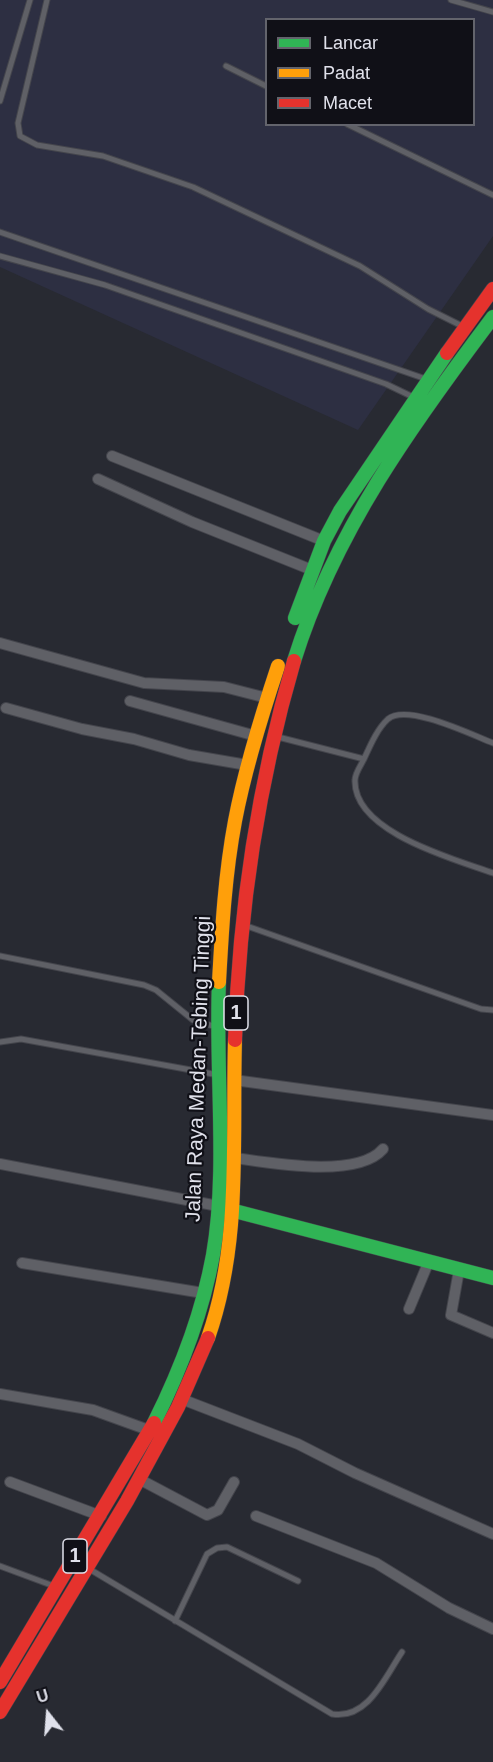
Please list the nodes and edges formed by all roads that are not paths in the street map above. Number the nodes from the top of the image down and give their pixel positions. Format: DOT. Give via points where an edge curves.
graph roads {
  1 [pos="30,0"];
  2 [pos="47,0"];
  3 [pos="451,0"];
  4 [pos="493,12"];
  5 [pos="226,66"];
  6 [pos="265,85"];
  7 [pos="0,101"];
  8 [pos="351,126"];
  9 [pos="493,195"];
  10 [pos="0,232"];
  11 [pos="0,256"];
  12 [pos="493,289"];
  13 [pos="493,317"];
  14 [pos="464,327"];
  15 [pos="428,380"];
  16 [pos="415,398"];
  17 [pos="112,456"];
  18 [pos="98,479"];
  19 [pos="324,540"];
  20 [pos="312,570"];
  21 [pos="0,643"];
  22 [pos="267,698"];
  23 [pos="130,701"];
  24 [pos="6,708"];
  25 [pos="256,736"];
  26 [pos="273,736"];
  27 [pos="493,743"];
  28 [pos="364,759"];
  29 [pos="247,765"];
  30 [pos="493,873"];
  31 [pos="240,924"];
  32 [pos="0,956"];
  33 [pos="493,1010"];
  34 [pos="217,1027"];
  35 [pos="0,1042"];
  36 [pos="217,1075"];
  37 [pos="234,1080"];
  38 [pos="493,1115"];
  39 [pos="383,1149"];
  40 [pos="235,1158"];
  41 [pos="0,1164"];
  42 [pos="218,1206"];
  43 [pos="232,1211"];
  44 [pos="429,1261"];
  45 [pos="22,1263"];
  46 [pos="459,1270"];
  47 [pos="493,1278"];
  48 [pos="203,1293"];
  49 [pos="410,1309"];
  50 [pos="493,1333"];
  51 [pos="0,1394"];
  52 [pos="184,1400"];
  53 [pos="157,1433"];
  54 [pos="140,1479"];
  55 [pos="10,1482"];
  56 [pos="234,1482"];
  57 [pos="100,1515"];
  58 [pos="256,1516"];
  59 [pos="493,1534"];
  60 [pos="0,1566"];
  61 [pos="89,1569"];
  62 [pos="298,1581"];
  63 [pos="55,1587"];
  64 [pos="175,1621"];
  65 [pos="493,1629"];
  66 [pos="402,1652"];
  67 [pos="0,1682"];
  68 [pos="0,1712"];
  1 -- 7 [label="lane"];
  2 -- 14 [label="lane" via="18,123 24,140 103,156 193,187 360,266"];
  3 -- 4 [label="lane"];
  5 -- 6 [label="lane"];
  8 -- 9 [label="lane"];
  10 -- 15 [label="lane"];
  11 -- 16 [label="lane" via="105,285 386,384"];
  12 -- 14 [label="main road, Jalan Raya Medan-Tebing Tinggi / 1"];
  13 -- 26 [label="main road, Jalan Raya Medan-Tebing Tinggi / 1" via="383,471 344,541 313,605"];
  14 -- 15 [label="main road, Jalan Raya Medan-Tebing Tinggi / 1"];
  15 -- 16 [label="main road, Jalan Raya Medan-Tebing Tinggi / 1"];
  16 -- 19 [label="main road, Jalan Raya Medan-Tebing Tinggi / 1"];
  17 -- 19 [label="street"];
  18 -- 20 [label="street"];
  19 -- 20 [label="main road, Jalan Raya Medan-Tebing Tinggi / 1"];
  20 -- 22 [label="main road, Jalan Raya Medan-Tebing Tinggi / 1"];
  21 -- 22 [label="street" via="144,683 224,687"];
  22 -- 25 [label="main road, Jalan Raya Medan-Tebing Tinggi / 1"];
  23 -- 25 [label="street"];
  24 -- 29 [label="street" via="189,755"];
  25 -- 29 [label="main road, Jalan Raya Medan-Tebing Tinggi / 1"];
  26 -- 28 [label="lane"];
  26 -- 31 [label="main road, Jalan Raya Medan-Tebing Tinggi / 1"];
  27 -- 28 [label="lane" via="441,723 397,715 382,726"];
  28 -- 30 [label="lane" via="355,778 356,785 362,805 373,819 408,839"];
  29 -- 34 [label="main road, Jalan Raya Medan-Tebing Tinggi / 1" via="232,842"];
  31 -- 33 [label="lane"];
  31 -- 37 [label="main road, Jalan Raya Medan-Tebing Tinggi / 1"];
  32 -- 34 [label="lane" via="144,985 193,1020"];
  34 -- 36 [label="main road, Jalan Raya Medan-Tebing Tinggi / 1"];
  35 -- 36 [label="lane" via="21,1040"];
  36 -- 42 [label="main road, Jalan Raya Medan-Tebing Tinggi / 1"];
  37 -- 38 [label="street"];
  37 -- 40 [label="main road, Jalan Raya Medan-Tebing Tinggi / 1"];
  39 -- 40 [label="street" via="367,1161 335,1165 290,1166"];
  40 -- 43 [label="main road, Jalan Raya Medan-Tebing Tinggi / 1"];
  41 -- 42 [label="street"];
  42 -- 43 [label="main road"];
  42 -- 48 [label="main road, Jalan Raya Medan-Tebing Tinggi / 1" via="213,1255"];
  43 -- 44 [label="main road"];
  43 -- 52 [label="main road, Jalan Raya Medan-Tebing Tinggi / 1" via="222,1293 199,1368"];
  44 -- 46 [label="main road"];
  44 -- 49 [label="street"];
  45 -- 48 [label="street"];
  46 -- 47 [label="main road"];
  46 -- 50 [label="street" via="451,1315"];
  48 -- 53 [label="main road, Jalan Raya Medan-Tebing Tinggi / 1" via="190,1345"];
  51 -- 53 [label="street" via="93,1410"];
  52 -- 53 [label="main road, Jalan Raya Medan-Tebing Tinggi / 1"];
  52 -- 59 [label="street" via="298,1444"];
  53 -- 54 [label="main road, Jalan Raya Medan-Tebing Tinggi / 1"];
  53 -- 57 [label="main road, Jalan Raya Medan-Tebing Tinggi / 1"];
  54 -- 56 [label="street" via="207,1515 218,1510"];
  54 -- 61 [label="main road, Jalan Raya Medan-Tebing Tinggi / 1"];
  55 -- 57 [label="street"];
  57 -- 63 [label="main road, Jalan Raya Medan-Tebing Tinggi / 1"];
  58 -- 65 [label="street" via="376,1563 449,1608"];
  60 -- 63 [label="lane"];
  61 -- 64 [label="lane"];
  61 -- 68 [label="main road, Jalan Raya Medan-Tebing Tinggi / 1"];
  62 -- 64 [label="lane" via="226,1547 217,1548 207,1554"];
  63 -- 67 [label="main road, Jalan Raya Medan-Tebing Tinggi / 1"];
  64 -- 66 [label="lane" via="332,1714 344,1716 366,1705"];
}
